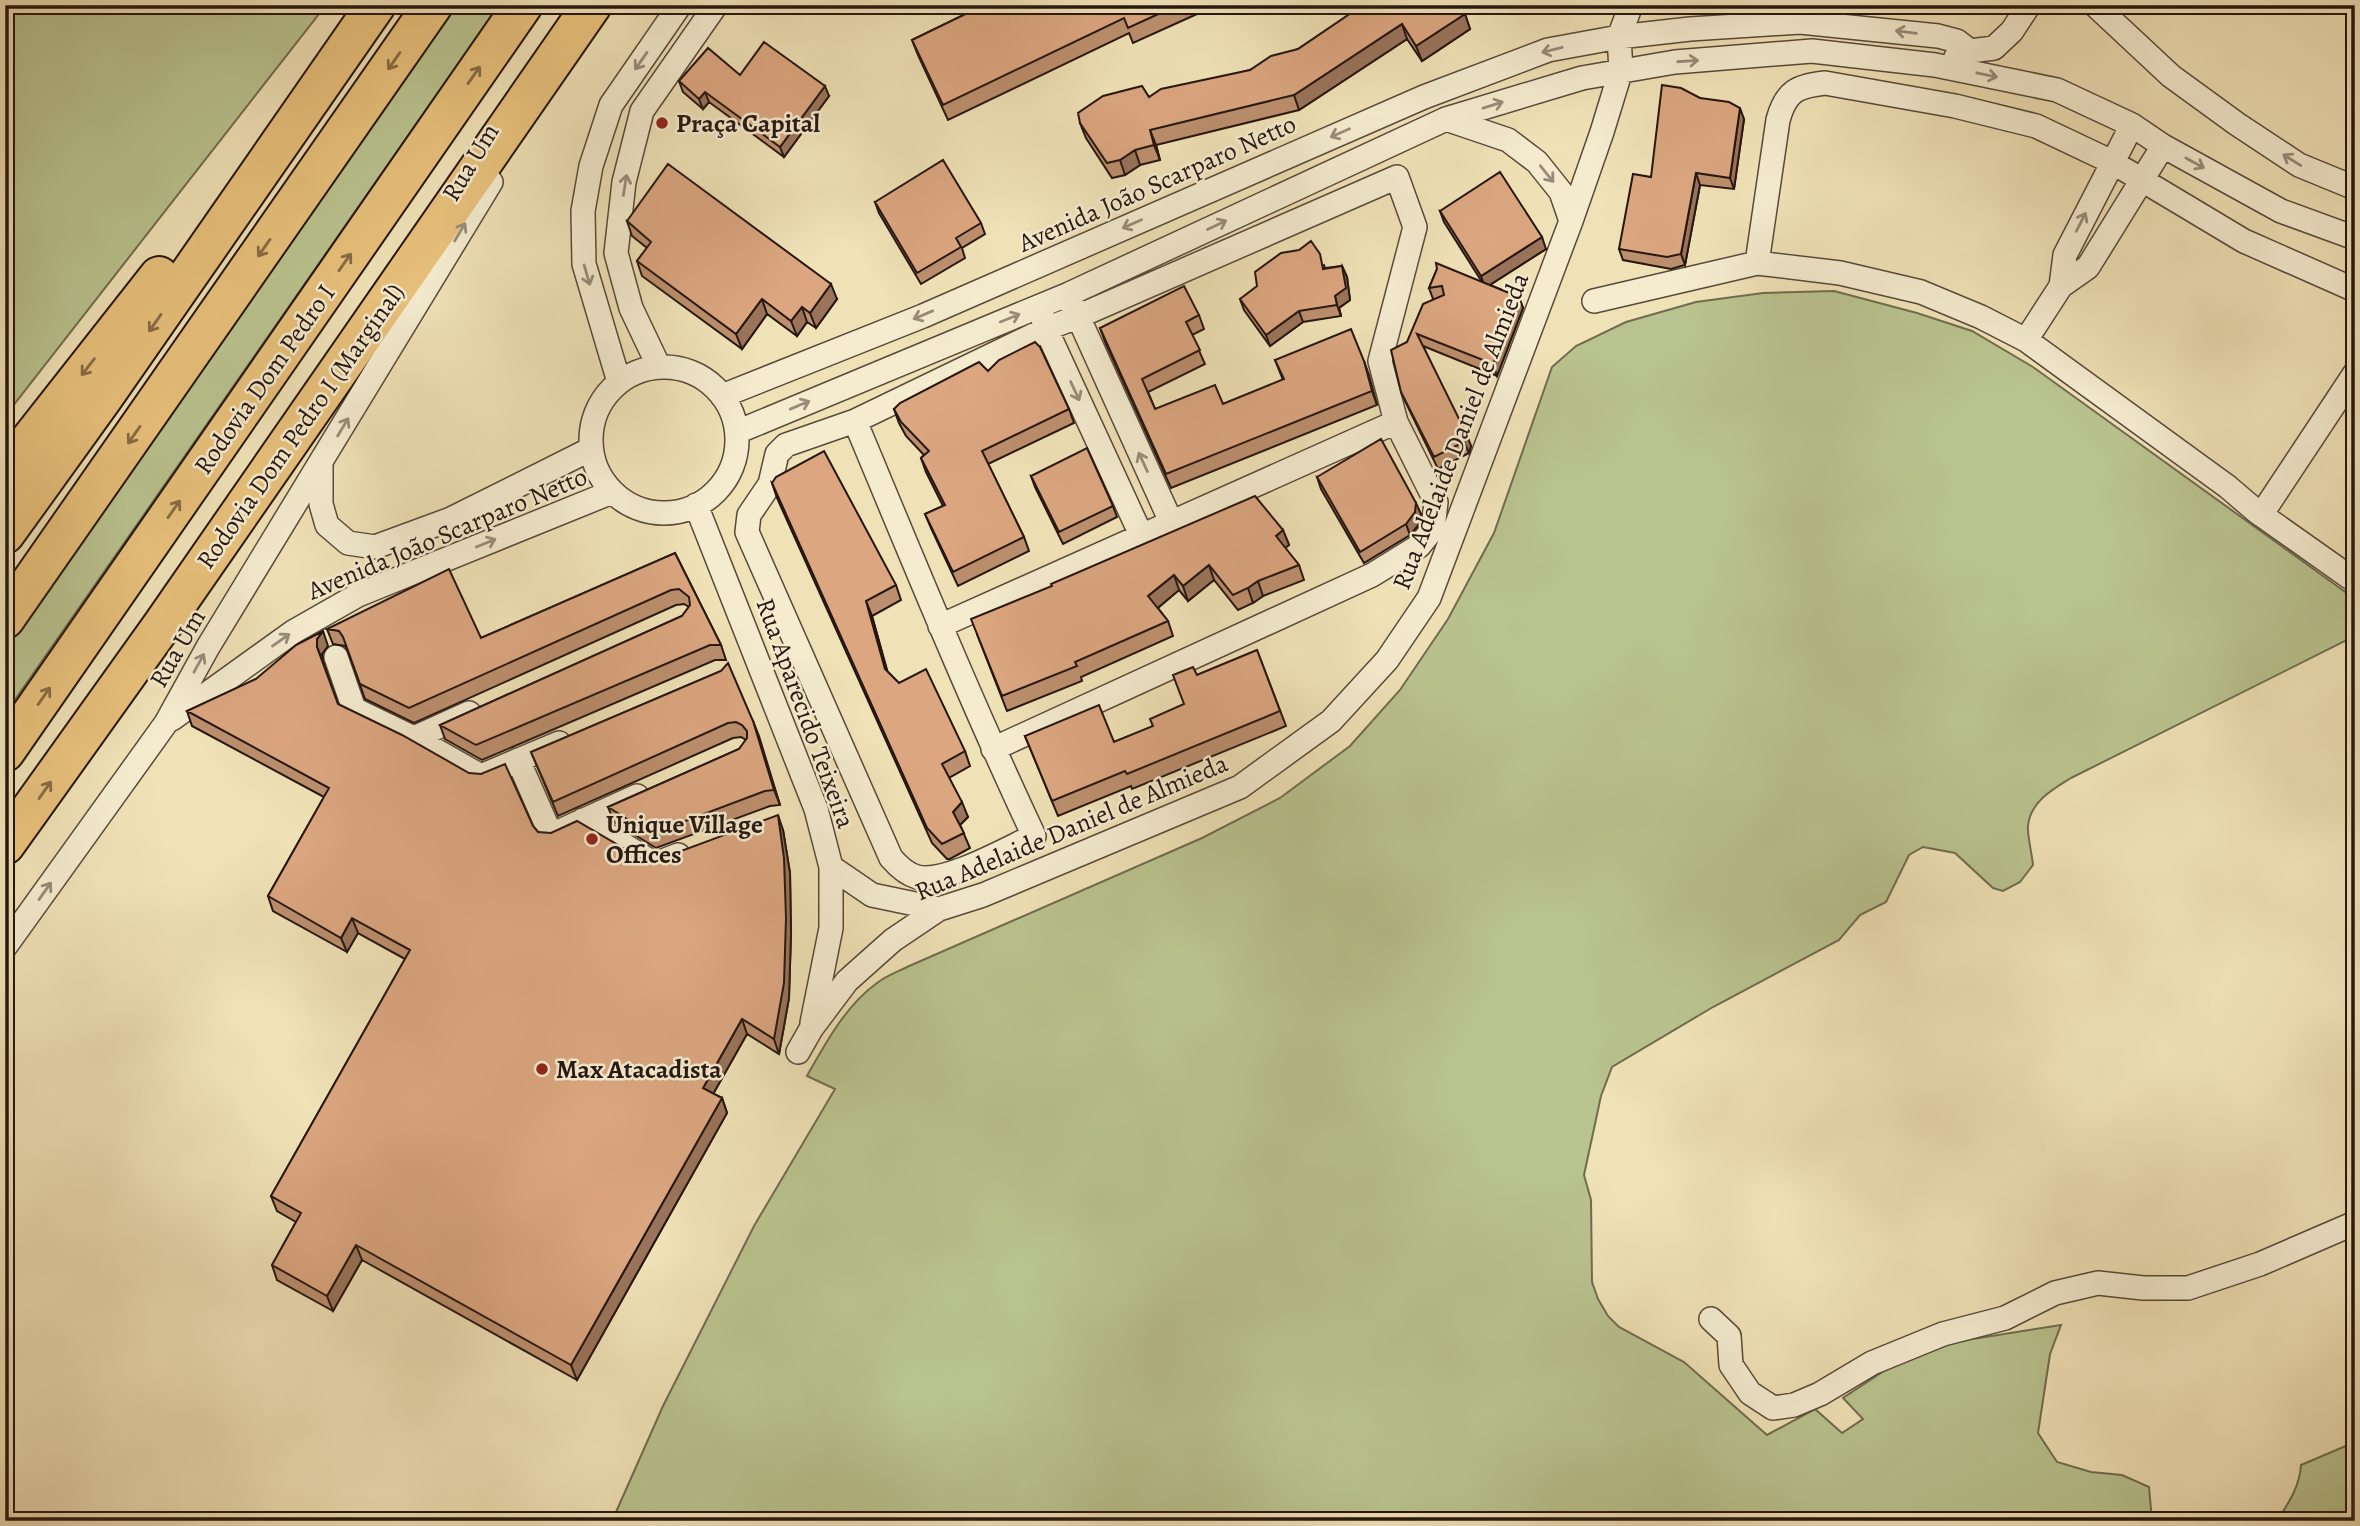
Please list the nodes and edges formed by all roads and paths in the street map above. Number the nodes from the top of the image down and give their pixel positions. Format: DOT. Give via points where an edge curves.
graph roads {
  1 [pos="374,5"];
  2 [pos="433,5"];
  3 [pos="523,5"];
  4 [pos="595,5"];
  5 [pos="680,5"];
  6 [pos="716,5"];
  7 [pos="1630,5"];
  8 [pos="1712,5"];
  9 [pos="2029,5"];
  10 [pos="2095,5"];
  11 [pos="1730,25"];
  12 [pos="1619,37"];
  13 [pos="1970,51"];
  14 [pos="1755,54"];
  15 [pos="1935,65"];
  16 [pos="1621,70"];
  17 [pos="1446,119"];
  18 [pos="2132,125"];
  19 [pos="2163,146"];
  20 [pos="2112,162"];
  21 [pos="2143,179"];
  22 [pos="2355,188"];
  23 [pos="1571,221"];
  24 [pos="2355,238"];
  25 [pos="1757,262"];
  26 [pos="2061,286"];
  27 [pos="2355,290"];
  28 [pos="1069,294"];
  29 [pos="1594,301"];
  30 [pos="1039,306"];
  31 [pos="1077,317"];
  32 [pos="1046,329"];
  33 [pos="2026,340"];
  34 [pos="659,367"];
  35 [pos="2355,373"];
  36 [pos="619,382"];
  37 [pos="722,396"];
  38 [pos="855,421"];
  39 [pos="1396,422"];
  40 [pos="737,432"];
  41 [pos="591,449"];
  42 [pos="321,464"];
  43 [pos="5,472"];
  44 [pos="612,492"];
  45 [pos="696,505"];
  46 [pos="2262,515"];
  47 [pos="1172,524"];
  48 [pos="5,534"];
  49 [pos="1142,537"];
  50 [pos="2355,581"];
  51 [pos="5,619"];
  52 [pos="940,626"];
  53 [pos="336,657"];
  54 [pos="491,704"];
  55 [pos="166,723"];
  56 [pos="582,733"];
  57 [pos="414,738"];
  58 [pos="993,749"];
  59 [pos="5,752"];
  60 [pos="518,760"];
  61 [pos="655,788"];
  62 [pos="583,820"];
  63 [pos="5,845"];
  64 [pos="703,846"];
  65 [pos="831,867"];
  66 [pos="939,909"];
  67 [pos="5,947"];
  68 [pos="811,1029"];
  69 [pos="798,1052"];
  70 [pos="2355,1223"];
  71 [pos="1711,1319"];
  1 -- 43 [label="highway, one-way"];
  1 -- 48 [label="highway, one-way"];
  2 -- 51 [label="highway, one-way"];
  59 -- 3 [label="highway, Rodovia Dom Pedro I, one-way"];
  42 -- 4 [label="street, Rua Um, one-way"];
  63 -- 4 [label="highway, Rodovia Dom Pedro I (Marginal), one-way"];
  5 -- 36 [label="street, one-way" via="611,106 591,166 583,211 584,264"];
  34 -- 6 [label="street, one-way" via="631,308 616,253 624,182 642,111"];
  7 -- 12 [label="street, Rua Adelaide Daniel de Almieda"];
  8 -- 11 [label="street"];
  9 -- 13 [label="street" via="1994,48"];
  22 -- 10 [label="street, one-way" via="2300,166 2237,124 2171,76"];
  11 -- 12 [label="street, Avenida João Scarparo Netto"];
  13 -- 11 [label="street, Avenida João Scarparo Netto, one-way" via="1950,38 1871,28 1800,22"];
  11 -- 14 [label="street"];
  12 -- 16 [label="street, Rua Adelaide Daniel de Almieda"];
  12 -- 37 [label="street, Avenida João Scarparo Netto, one-way" via="1548,50 1424,97 923,316"];
  13 -- 15 [label="street"];
  14 -- 15 [label="street" via="1812,51"];
  16 -- 14 [label="street, one-way"];
  15 -- 18 [label="street, one-way" via="2057,90"];
  17 -- 16 [label="street, one-way"];
  16 -- 23 [label="street, Rua Adelaide Daniel de Almieda"];
  17 -- 23 [label="street, one-way" via="1508,140 1537,162 1561,192"];
  28 -- 17 [label="street, one-way"];
  18 -- 19 [label="street"];
  18 -- 20 [label="street"];
  19 -- 21 [label="street"];
  19 -- 24 [label="street, one-way" via="2281,211"];
  20 -- 21 [label="street"];
  20 -- 25 [label="street" via="2036,126 1955,106 1825,83 1804,86 1791,93 1778,120"];
  26 -- 20 [label="street, one-way" via="2065,255"];
  21 -- 26 [label="street" via="2088,267"];
  21 -- 27 [label="street" via="2244,241"];
  23 -- 66 [label="street, Rua Adelaide Daniel de Almieda" via="1429,598 1369,681 1331,721 1240,788"];
  25 -- 29 [label="street"];
  25 -- 33 [label="street" via="1840,273 1921,292"];
  26 -- 33 [label="street"];
  28 -- 30 [label="street"];
  28 -- 31 [label="street"];
  30 -- 32 [label="street"];
  40 -- 30 [label="street, one-way"];
  31 -- 32 [label="street"];
  31 -- 39 [label="street" via="1397,177 1415,227 1380,361"];
  47 -- 31 [label="street, one-way"];
  32 -- 38 [label="street"];
  32 -- 49 [label="street, one-way"];
  33 -- 46 [label="street"];
  34 -- 36 [label="street" via="638,371"];
  34 -- 37 [label="street" via="683,369 705,379"];
  35 -- 46 [label="street"];
  36 -- 41 [label="street" via="597,412"];
  37 -- 40 [label="street"];
  38 -- 52 [label="street"];
  38 -- 58 [label="street" via="786,445 777,454 747,532 891,858 900,869 932,879 1034,836"];
  39 -- 47 [label="street"];
  39 -- 58 [label="street" via="1436,502 1433,528 1419,546 1372,575"];
  40 -- 45 [label="street" via="736,454 728,475 715,492"];
  41 -- 42 [label="street, Avenida João Scarparo Netto" via="451,519 375,547 348,543 327,525 321,504"];
  41 -- 44 [label="street" via="598,472"];
  55 -- 42 [label="street, Rua Um, one-way"];
  44 -- 45 [label="street" via="652,512 675,512"];
  55 -- 44 [label="street, Avenida João Scarparo Netto, one-way" via="293,632 358,595"];
  45 -- 65 [label="street, Rua Aparecido Teixeira" via="816,808"];
  46 -- 50 [label="street"];
  47 -- 49 [label="street"];
  49 -- 52 [label="street"];
  52 -- 58 [label="street"];
  53 -- 57 [label="street" via="354,709"];
  54 -- 57 [label="street"];
  67 -- 55 [label="street, Rua Um, one-way"];
  56 -- 60 [label="street"];
  57 -- 60 [label="street" via="481,776"];
  60 -- 62 [label="street" via="551,835"];
  61 -- 62 [label="street"];
  62 -- 64 [label="street" via="654,864"];
  65 -- 66 [label="street" via="872,895"];
  65 -- 68 [label="street, Rua Aparecido Teixeira" via="831,928"];
  66 -- 68 [label="street, Rua Adelaide Daniel de Almieda" via="847,981"];
  68 -- 69 [label="street, Rua Adelaide Daniel de Almieda"];
  70 -- 71 [label="street" via="2260,1264 2188,1288 2098,1283 2055,1293 2005,1318 1943,1334 1872,1363 1794,1405 1773,1408 1750,1394 1731,1365 1729,1336"];
}
